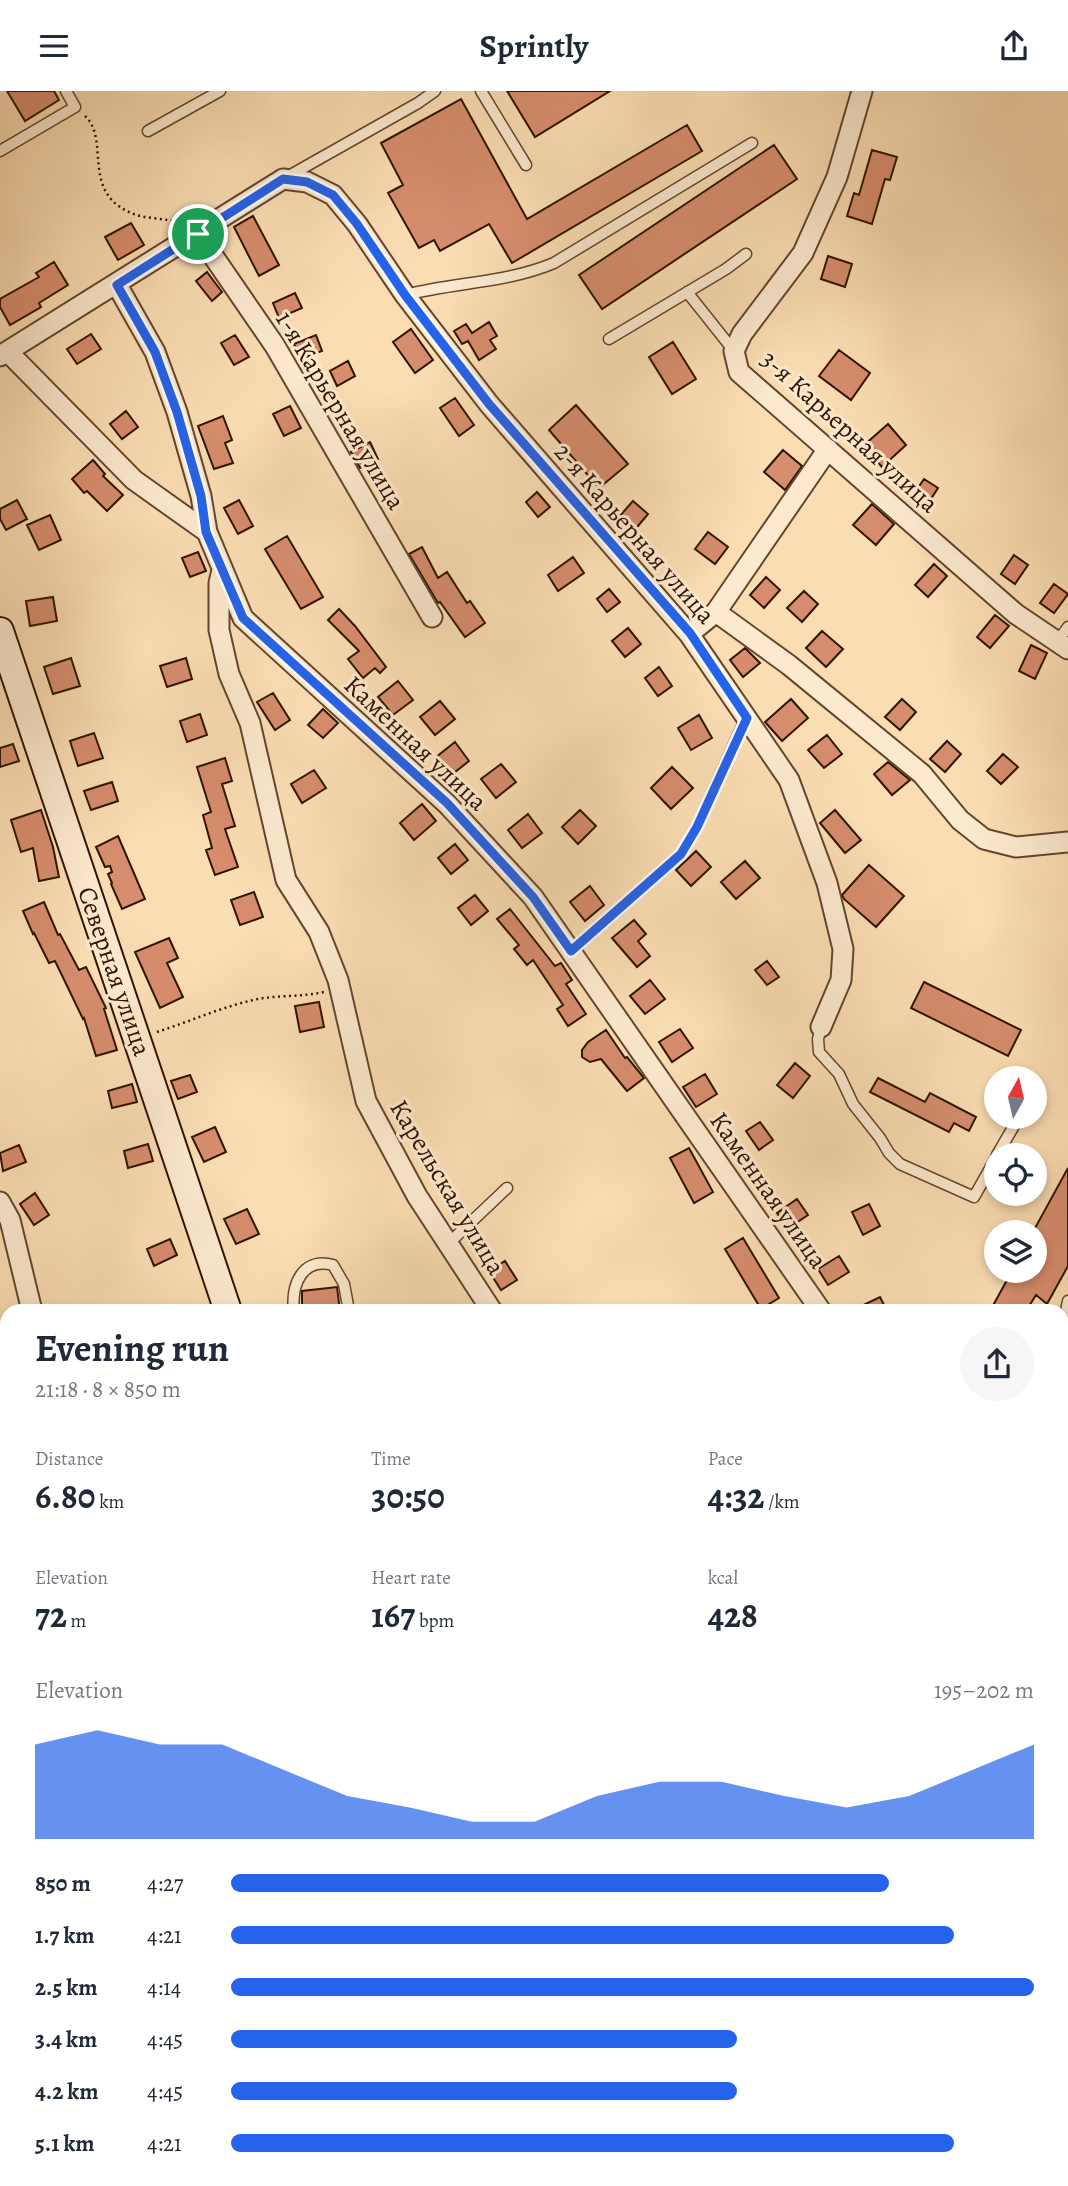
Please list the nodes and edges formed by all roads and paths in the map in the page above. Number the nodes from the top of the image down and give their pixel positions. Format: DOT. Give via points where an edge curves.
graph roads {
  1 [pos="66,91"];
  2 [pos="220,91"];
  3 [pos="435,91"];
  4 [pos="481,91"];
  5 [pos="862,91"];
  6 [pos="75,107"];
  7 [pos="148,131"];
  8 [pos="752,143"];
  9 [pos="0,151"];
  10 [pos="526,165"];
  11 [pos="283,179"];
  12 [pos="198,234"];
  13 [pos="746,254"];
  14 [pos="117,285"];
  15 [pos="687,292"];
  16 [pos="405,295"];
  17 [pos="609,339"];
  18 [pos="734,351"];
  19 [pos="4,354"];
  20 [pos="828,449"];
  21 [pos="206,532"];
  22 [pos="222,569"];
  23 [pos="716,612"];
  24 [pos="432,617"];
  25 [pos="0,631"];
  26 [pos="690,633"];
  27 [pos="1064,640"];
  28 [pos="747,718"];
  29 [pos="1068,842"];
  30 [pos="571,951"];
  31 [pos="340,988"];
  32 [pos="821,1027"];
  33 [pos="138,1038"];
  34 [pos="984,1179"];
  35 [pos="507,1188"];
  36 [pos="0,1202"];
  37 [pos="449,1244"];
  38 [pos="30,1304"];
  39 [pos="226,1304"];
  40 [pos="292,1304"];
  41 [pos="348,1304"];
  42 [pos="488,1304"];
  43 [pos="816,1304"];
  1 -- 6 [label="lane"];
  2 -- 7 [label="lane"];
  3 -- 11 [label="lane"];
  4 -- 10 [label="lane"];
  5 -- 18 [label="street, 3-я Карьерная улица" via="837,177 803,253"];
  6 -- 9 [label="lane"];
  6 -- 12 [label="path" via="90,121 102,187 111,199 124,211 176,221"];
  8 -- 16 [label="lane" via="554,263 495,280"];
  11 -- 12 [label="street"];
  11 -- 16 [label="street, 2-я Карьерная улица" via="307,182 333,195"];
  12 -- 14 [label="street"];
  12 -- 24 [label="street, 1-я Карьерная улица" via="275,346"];
  13 -- 15 [label="lane"];
  14 -- 19 [label="street"];
  14 -- 21 [label="street, Каменная улица" via="155,352 177,412 201,496"];
  15 -- 17 [label="lane"];
  15 -- 18 [label="lane"];
  16 -- 26 [label="street, 2-я Карьерная улица" via="489,404"];
  18 -- 20 [label="street, 3-я Карьерная улица" via="739,372"];
  19 -- 21 [label="street" via="134,480"];
  20 -- 23 [label="street"];
  20 -- 27 [label="street, 3-я Карьерная улица" via="1016,614"];
  21 -- 22 [label="street, Каменная улица"];
  22 -- 30 [label="street, Каменная улица" via="243,618 447,803 533,897"];
  22 -- 31 [label="street, Карельская улица" via="219,630 229,674 250,723 286,880 319,932"];
  23 -- 26 [label="street"];
  23 -- 29 [label="street, 2-я Карьерная улица" via="922,774 960,820 984,839 1016,847"];
  25 -- 33 [label="main road, Северная улица"];
  26 -- 28 [label="street, 2-я Карьерная улица"];
  28 -- 30 [label="lane" via="681,854"];
  28 -- 32 [label="street, 2-я Карьерная улица" via="789,781 827,883 843,949 841,980"];
  30 -- 43 [label="street, Каменная улица"];
  31 -- 33 [label="path" via="240,1003"];
  31 -- 37 [label="street, Карельская улица" via="366,1101 417,1196"];
  32 -- 34 [label="lane" via="819,1052 839,1074 866,1123 900,1164 974,1196"];
  33 -- 39 [label="main road, Северная улица"];
  35 -- 37 [label="lane"];
  36 -- 38 [label="street" via="10,1220"];
  37 -- 42 [label="street, Карельская улица"];
  40 -- 41 [label="lane" via="301,1273 311,1264 323,1263 333,1265 344,1284"];
}
